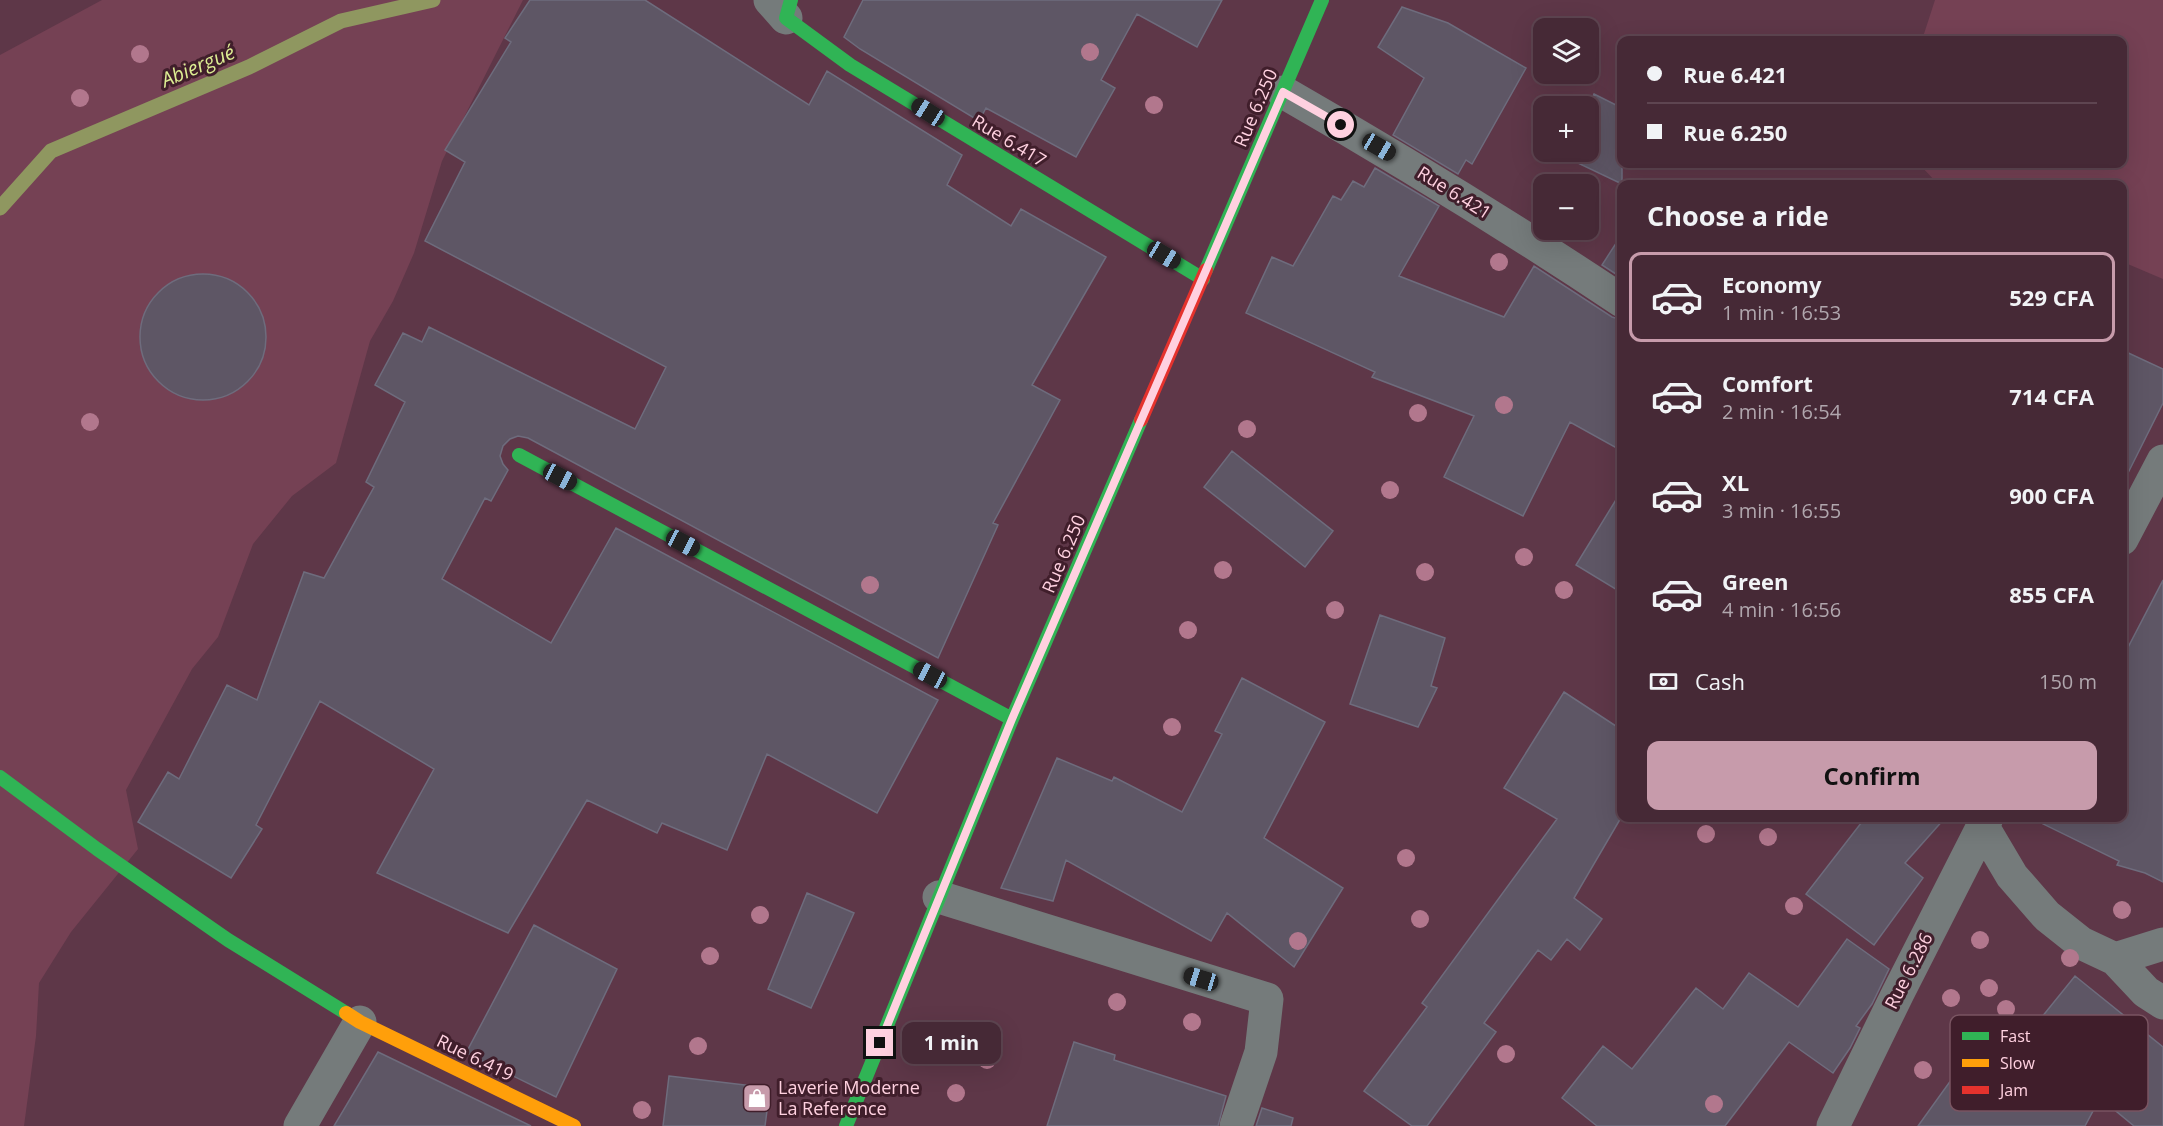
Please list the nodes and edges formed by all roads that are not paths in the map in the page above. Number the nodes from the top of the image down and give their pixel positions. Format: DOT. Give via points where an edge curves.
graph roads {
  1 [pos="1322,0"];
  2 [pos="782,6"];
  3 [pos="1283,92"];
  4 [pos="1203,279"];
  5 [pos="1617,298"];
  6 [pos="519,455"];
  7 [pos="2163,461"];
  8 [pos="2127,529"];
  9 [pos="1012,719"];
  10 [pos="0,777"];
  11 [pos="1985,822"];
  12 [pos="939,897"];
  13 [pos="2163,944"];
  14 [pos="2115,959"];
  15 [pos="2163,1004"];
  16 [pos="360,1022"];
  17 [pos="300,1126"];
  18 [pos="574,1126"];
  19 [pos="846,1126"];
  20 [pos="1236,1126"];
  21 [pos="1833,1126"];
  1 -- 3 [label="street, Rue 6.250"];
  2 -- 4 [label="street, Rue 6.417" via="850,65"];
  3 -- 4 [label="street, Rue 6.250"];
  3 -- 5 [label="street, Rue 6.421" via="1398,158"];
  4 -- 9 [label="street, Rue 6.250"];
  6 -- 9 [label="street"];
  7 -- 8 [label="street"];
  9 -- 12 [label="street, Rue 6.250"];
  10 -- 16 [label="street, Rue 6.419" via="228,940"];
  11 -- 14 [label="street" via="2012,876 2047,916 2081,944"];
  11 -- 21 [label="street, Rue 6.286"];
  12 -- 19 [label="street, Rue 6.250"];
  12 -- 20 [label="street" via="1266,999 1261,1052"];
  13 -- 14 [label="street"];
  14 -- 15 [label="street"];
  16 -- 17 [label="street"];
  16 -- 18 [label="street, Rue 6.419"];
}
